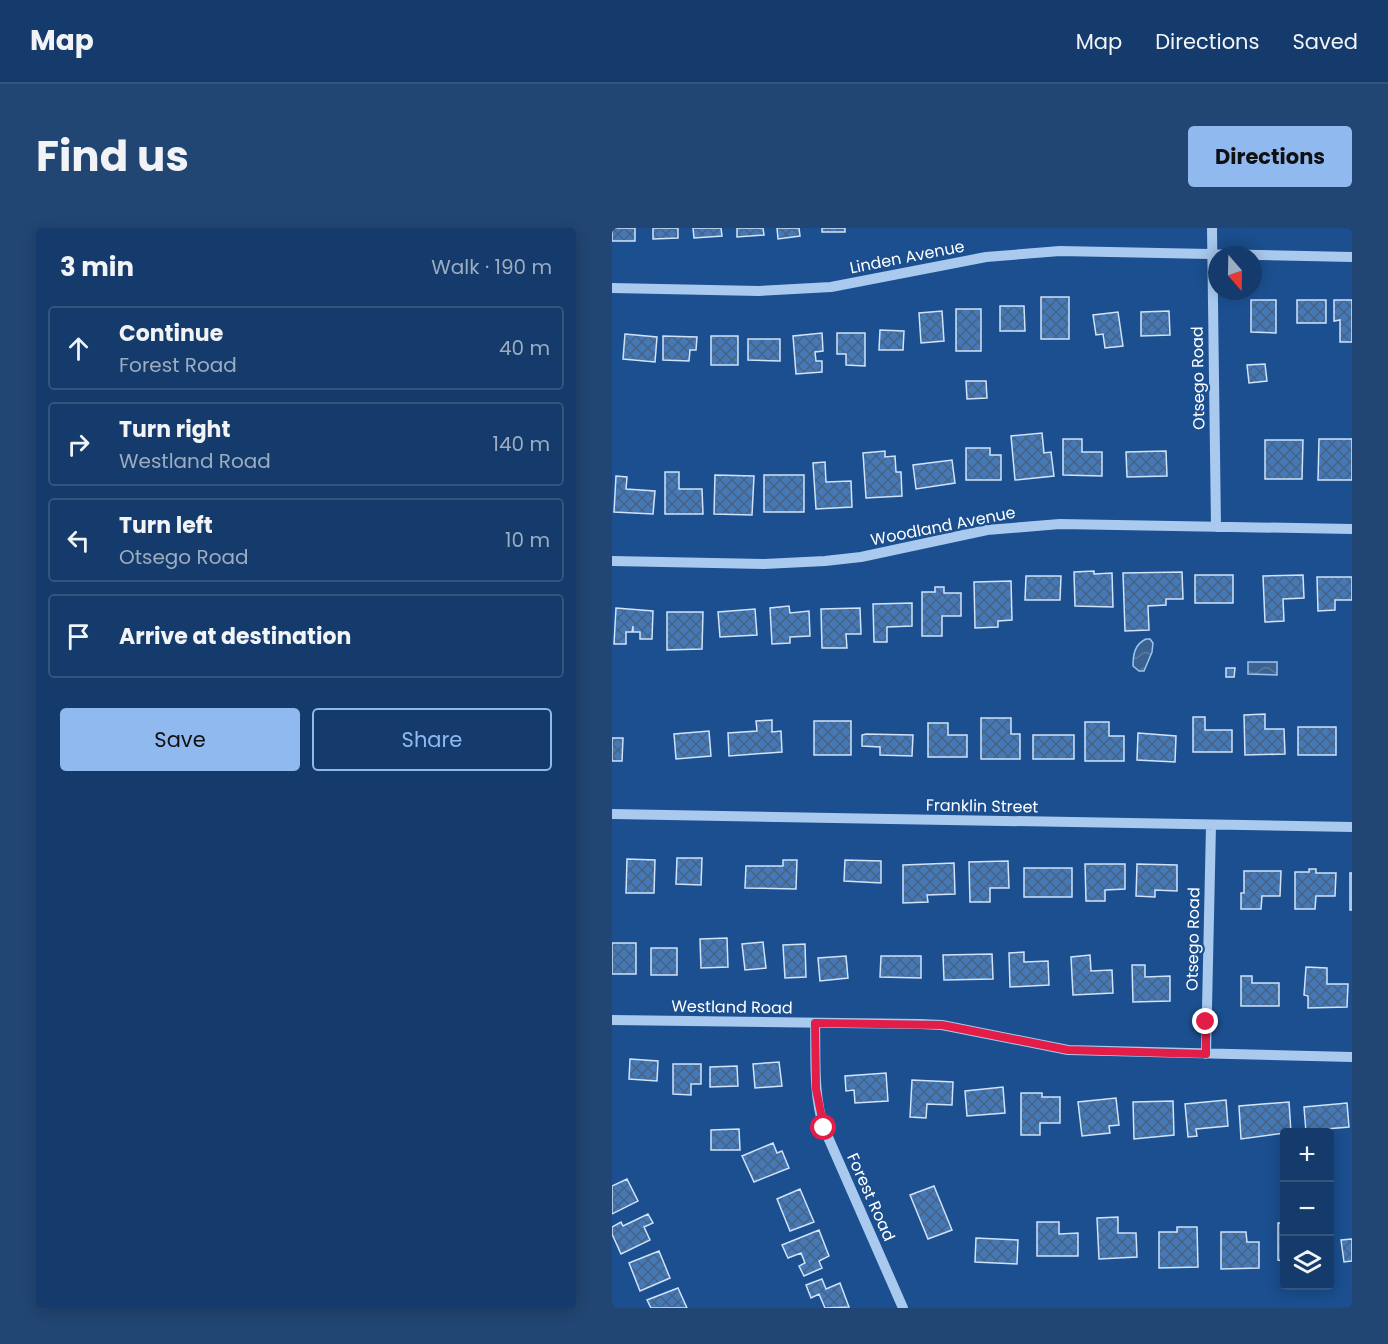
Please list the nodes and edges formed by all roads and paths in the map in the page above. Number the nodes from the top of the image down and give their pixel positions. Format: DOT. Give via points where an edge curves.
graph roads {
  1 [pos="1212,228"];
  2 [pos="1212,246"];
  3 [pos="1208,254"];
  4 [pos="1262,255"];
  5 [pos="1352,257"];
  6 [pos="612,288"];
  7 [pos="1213,300"];
  8 [pos="1216,527"];
  9 [pos="1352,529"];
  10 [pos="612,561"];
  11 [pos="612,814"];
  12 [pos="1211,825"];
  13 [pos="1352,827"];
  14 [pos="612,1020"];
  15 [pos="815,1023"];
  16 [pos="1206,1054"];
  17 [pos="1352,1057"];
  18 [pos="903,1308"];
  1 -- 2 [label="street, Otsego Road"];
  3 -- 6 [label="street, Linden Avenue" via="1023,253 948,263 871,281 795,290"];
  4 -- 5 [label="street, Linden Avenue"];
  7 -- 8 [label="street, Otsego Road"];
  8 -- 9 [label="street, Woodland Avenue"];
  8 -- 10 [label="street, Woodland Avenue" via="1023,526 861,556 794,564"];
  11 -- 12 [label="street, Franklin Street"];
  12 -- 13 [label="street, Franklin Street"];
  12 -- 16 [label="street, Otsego Road"];
  14 -- 15 [label="street, Westland Road"];
  15 -- 16 [label="street, Westland Road" via="942,1025 1068,1050"];
  15 -- 18 [label="street, Forest Road" via="816,1089 824,1128"];
  16 -- 17 [label="street, Westland Road"];
}
